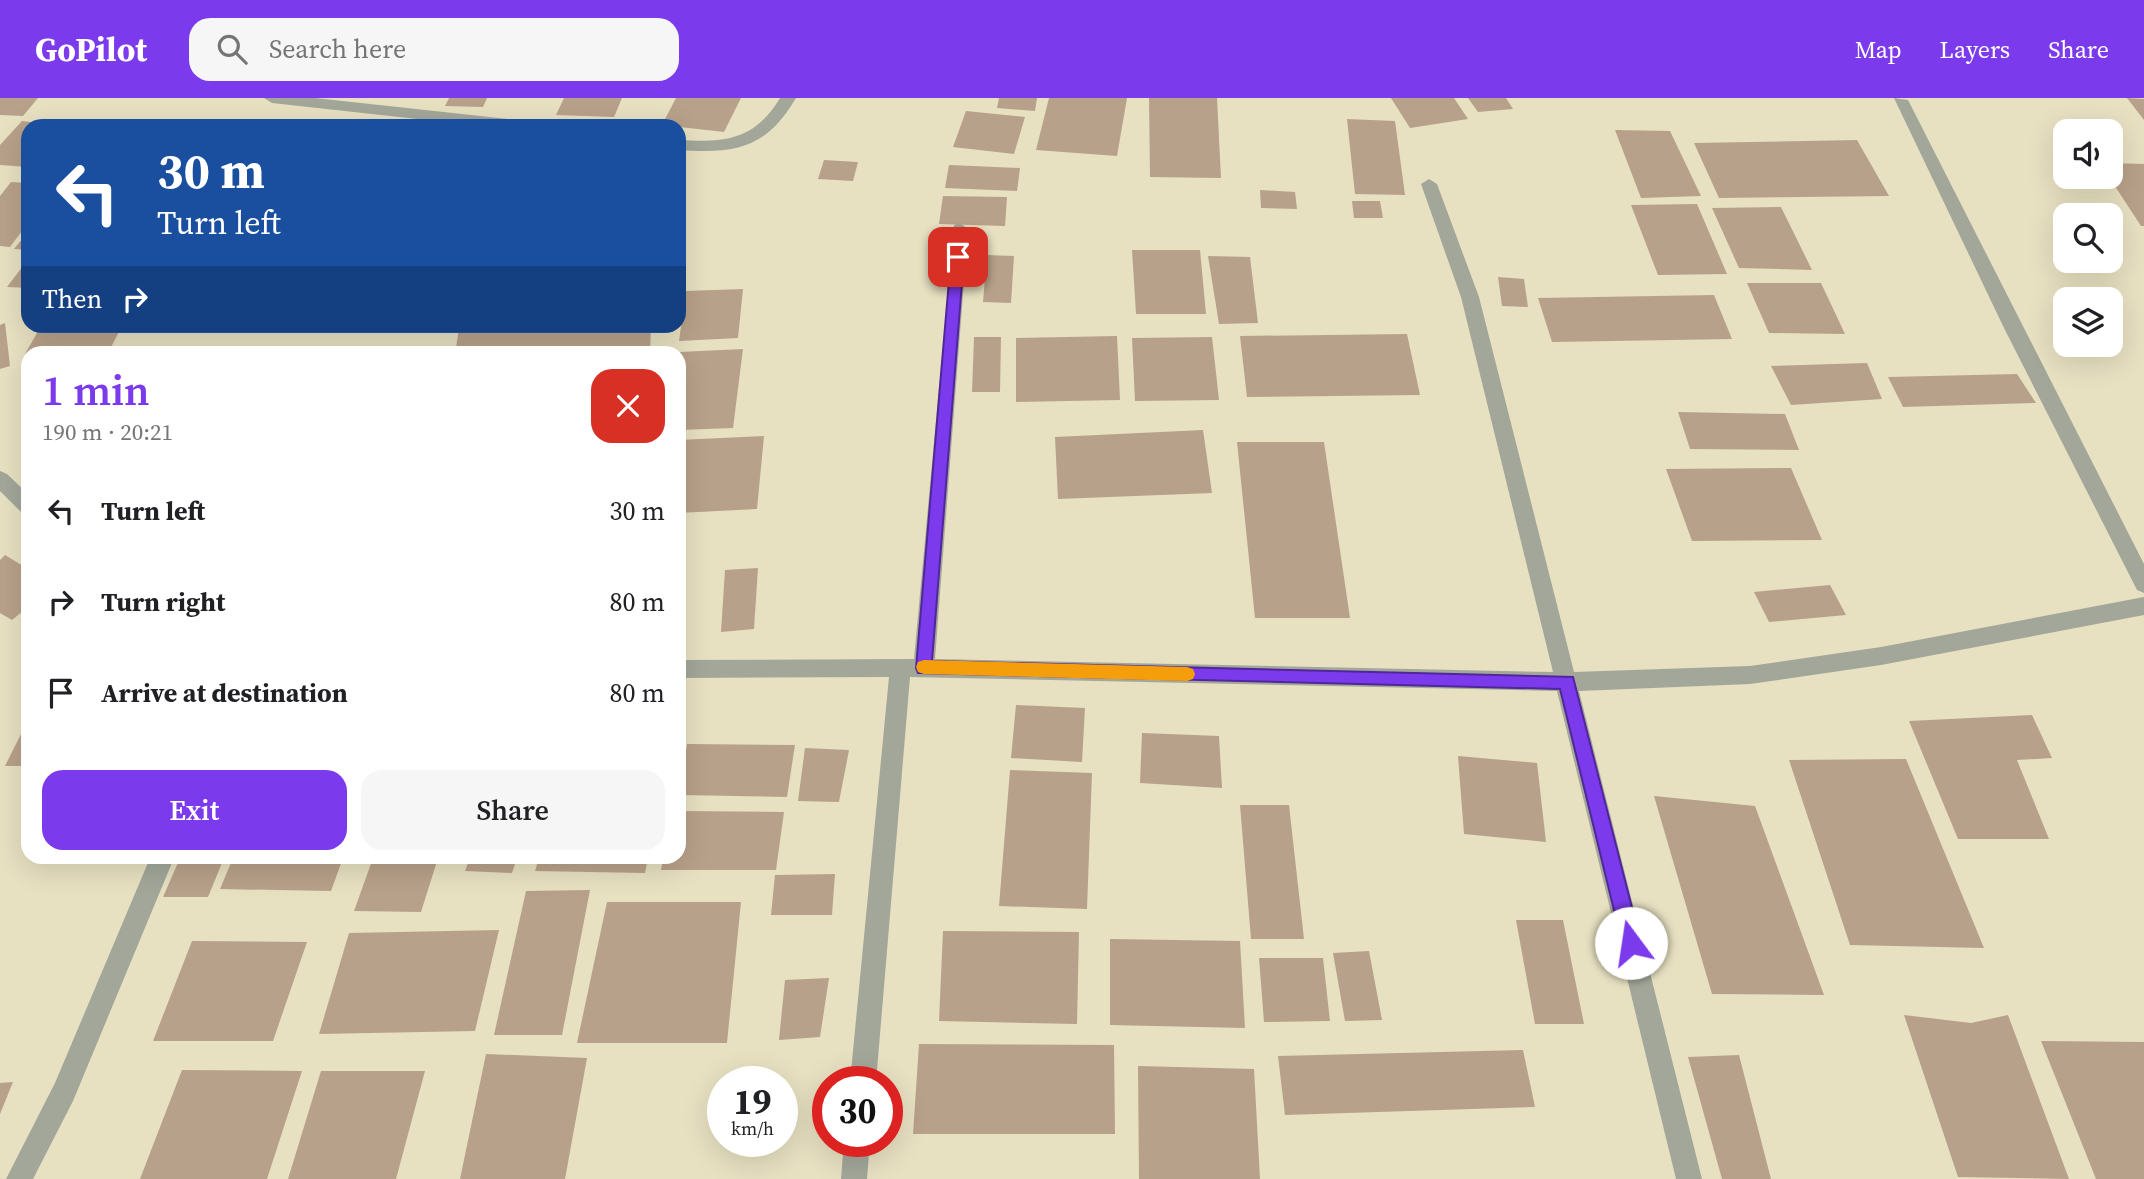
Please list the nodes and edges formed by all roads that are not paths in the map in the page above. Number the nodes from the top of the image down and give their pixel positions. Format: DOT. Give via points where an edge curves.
graph roads {
  1 [pos="272,98"];
  2 [pos="788,98"];
  3 [pos="1900,100"];
  4 [pos="461,119"];
  5 [pos="686,146"];
  6 [pos="1429,184"];
  7 [pos="960,229"];
  8 [pos="0,480"];
  9 [pos="21,500"];
  10 [pos="2144,584"];
  11 [pos="2144,606"];
  12 [pos="900,668"];
  13 [pos="924,668"];
  14 [pos="686,669"];
  15 [pos="1567,682"];
  16 [pos="159,864"];
  17 [pos="864,1066"];
  18 [pos="856,1157"];
  19 [pos="19,1179"];
  20 [pos="854,1179"];
  21 [pos="1689,1179"];
  1 -- 4 [label="street"];
  2 -- 5 [label="street" via="778,115 754,137 699,148"];
  3 -- 10 [label="street"];
  6 -- 15 [label="street" via="1470,297"];
  7 -- 13 [label="street"];
  8 -- 9 [label="street"];
  11 -- 15 [label="street" via="1881,656 1751,675"];
  12 -- 13 [label="street"];
  12 -- 14 [label="street"];
  12 -- 17 [label="street"];
  13 -- 15 [label="street"];
  15 -- 21 [label="street"];
  16 -- 19 [label="street" via="64,1092"];
  18 -- 20 [label="street"];
}
